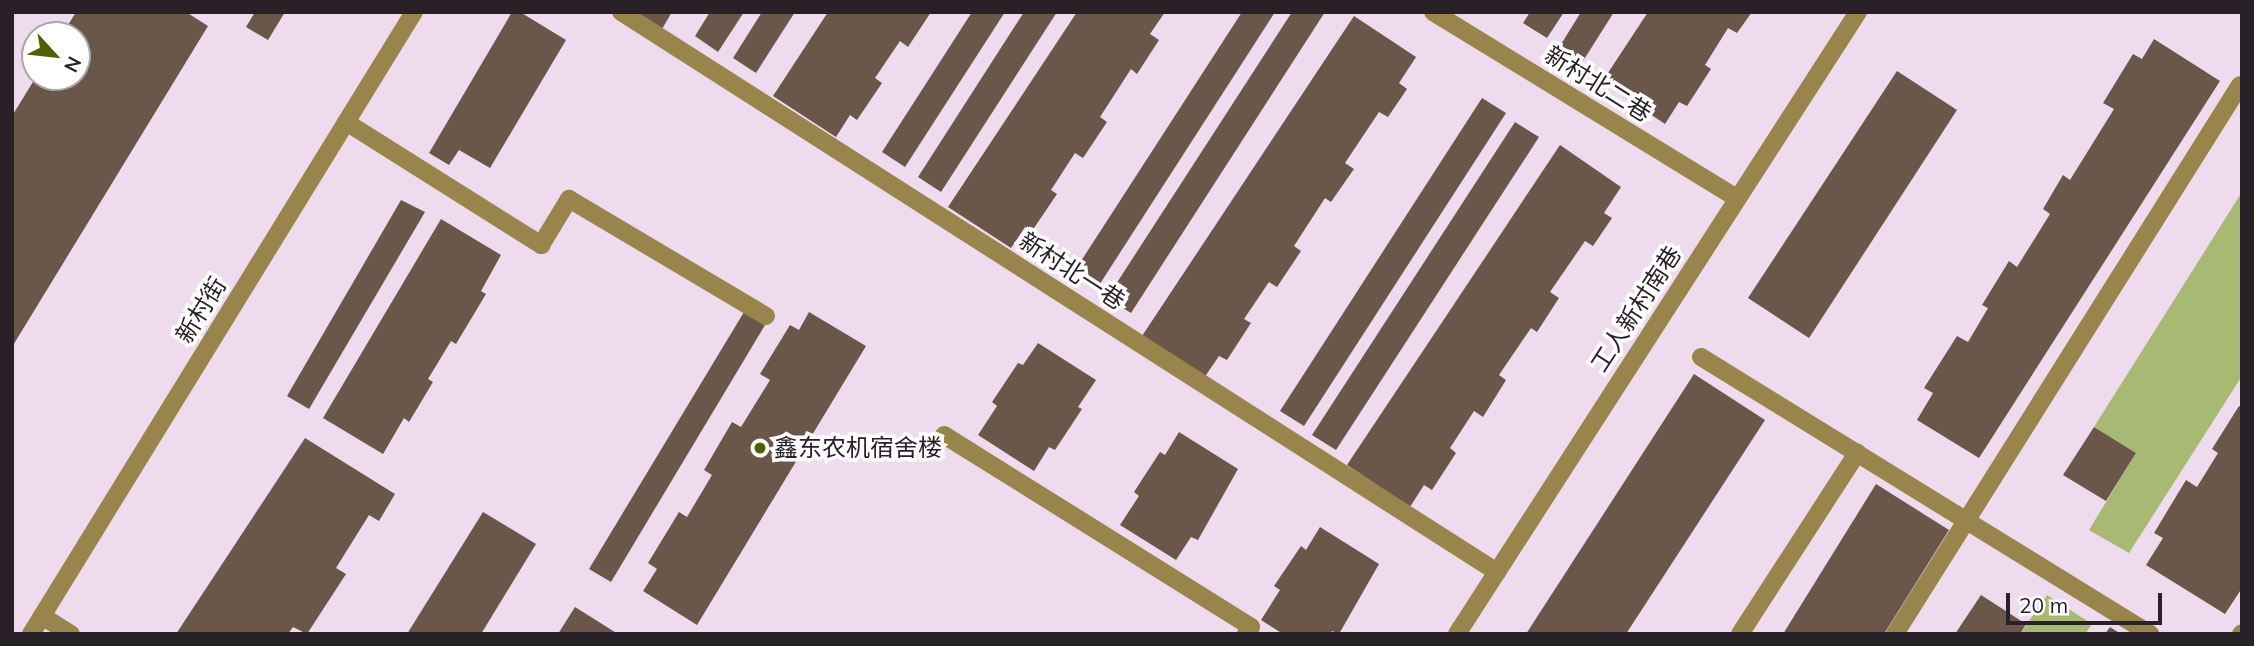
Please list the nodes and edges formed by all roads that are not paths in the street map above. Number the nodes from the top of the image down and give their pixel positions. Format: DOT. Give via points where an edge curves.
graph roads {
  1 [pos="414,12"];
  2 [pos="621,12"];
  3 [pos="1433,12"];
  4 [pos="1858,12"];
  5 [pos="2240,85"];
  6 [pos="346,122"];
  7 [pos="1736,198"];
  8 [pos="766,316"];
  9 [pos="1701,357"];
  10 [pos="944,435"];
  11 [pos="1857,453"];
  12 [pos="1967,521"];
  13 [pos="1497,572"];
  14 [pos="42,616"];
  15 [pos="31,634"];
  16 [pos="71,634"];
  17 [pos="1246,634"];
  18 [pos="1457,634"];
  19 [pos="1740,634"];
  20 [pos="1895,634"];
  21 [pos="2150,634"];
  1 -- 6 [label="street, 新村街"];
  2 -- 13 [label="street, 新村北一巷"];
  3 -- 7 [label="street, 新村北二巷"];
  4 -- 7 [label="street, 工人新村南巷"];
  5 -- 12 [label="street"];
  6 -- 8 [label="street" via="541,245 569,200"];
  6 -- 14 [label="street, 新村街"];
  7 -- 13 [label="street, 工人新村南巷"];
  9 -- 11 [label="street"];
  10 -- 17 [label="street" via="1251,627"];
  11 -- 12 [label="street"];
  11 -- 19 [label="street"];
  12 -- 20 [label="street"];
  12 -- 21 [label="street"];
  13 -- 18 [label="street, 工人新村南巷"];
  14 -- 15 [label="street, 新村街"];
  14 -- 16 [label="street"];
}
